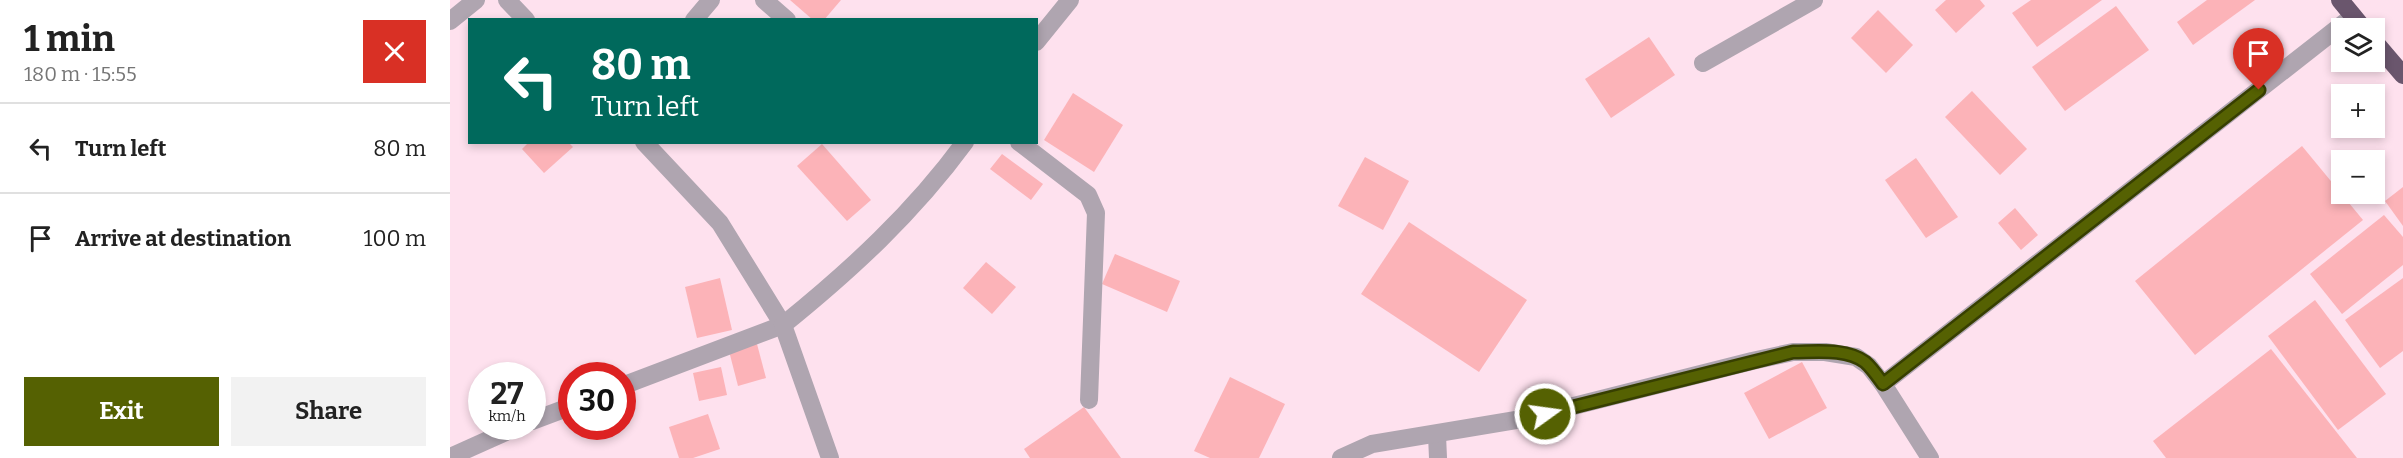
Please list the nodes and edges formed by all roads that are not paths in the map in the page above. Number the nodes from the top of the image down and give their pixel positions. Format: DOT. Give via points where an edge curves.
graph roads {
  1 [pos="476,0"];
  2 [pos="507,0"];
  3 [pos="711,0"];
  4 [pos="764,0"];
  5 [pos="1070,0"];
  6 [pos="1814,0"];
  7 [pos="2340,0"];
  8 [pos="524,18"];
  9 [pos="696,18"];
  10 [pos="785,18"];
  11 [pos="2355,18"];
  12 [pos="450,21"];
  13 [pos="1038,40"];
  14 [pos="2331,43"];
  15 [pos="2385,55"];
  16 [pos="1702,63"];
  17 [pos="2403,75"];
  18 [pos="646,144"];
  19 [pos="964,144"];
  20 [pos="1022,144"];
  21 [pos="783,325"];
  22 [pos="636,381"];
  23 [pos="1883,384"];
  24 [pos="1089,400"];
  25 [pos="1437,435"];
  26 [pos="488,440"];
  27 [pos="450,457"];
  28 [pos="830,458"];
  29 [pos="1341,458"];
  30 [pos="1438,458"];
  31 [pos="1930,458"];
  1 -- 12 [label="street"];
  2 -- 8 [label="street"];
  3 -- 9 [label="street"];
  4 -- 10 [label="street"];
  5 -- 13 [label="street"];
  6 -- 16 [label="street"];
  7 -- 11 [label="highway"];
  14 -- 23 [label="street"];
  15 -- 17 [label="highway"];
  18 -- 21 [label="street" via="720,223"];
  19 -- 21 [label="street" via="879,242"];
  20 -- 24 [label="street" via="1088,195 1096,213"];
  21 -- 22 [label="street"];
  21 -- 28 [label="street"];
  23 -- 25 [label="street" via="1856,357 1825,351 1793,352 1522,419"];
  23 -- 31 [label="street"];
  25 -- 29 [label="street" via="1372,444"];
  25 -- 30 [label="street"];
  26 -- 27 [label="street"];
}
